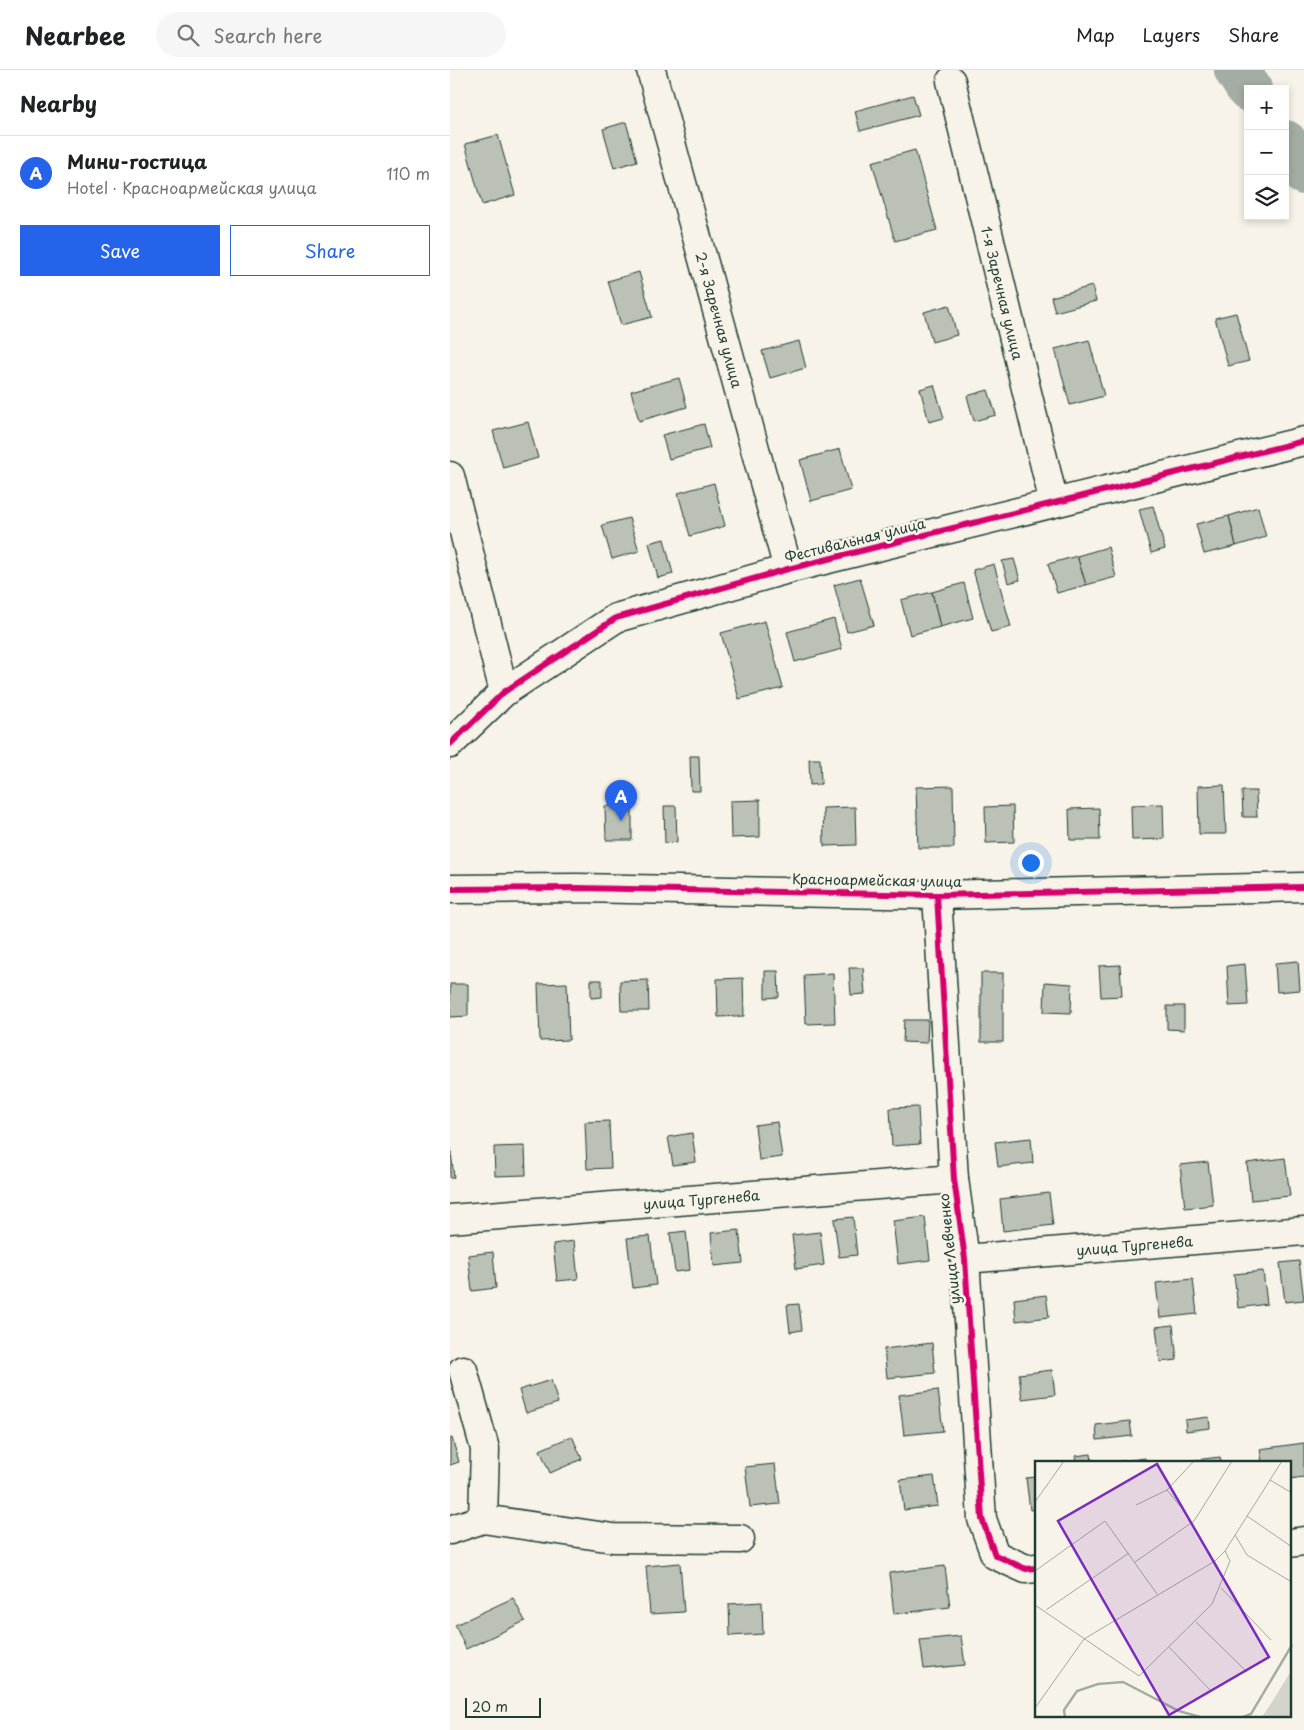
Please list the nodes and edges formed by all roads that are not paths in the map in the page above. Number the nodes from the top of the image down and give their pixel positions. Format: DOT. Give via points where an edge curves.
graph roads {
  1 [pos="651,70"];
  2 [pos="951,81"];
  3 [pos="1304,441"];
  4 [pos="450,476"];
  5 [pos="1054,503"];
  6 [pos="788,569"];
  7 [pos="504,692"];
  8 [pos="450,744"];
  9 [pos="1304,887"];
  10 [pos="450,889"];
  11 [pos="937,894"];
  12 [pos="954,1179"];
  13 [pos="450,1220"];
  14 [pos="1304,1231"];
  15 [pos="965,1259"];
  16 [pos="463,1370"];
  17 [pos="483,1519"];
  18 [pos="450,1530"];
  19 [pos="740,1539"];
  20 [pos="1035,1568"];
  1 -- 6 [label="street, 2-я Заречная улица"];
  2 -- 5 [label="street, 1-я Заречная улица"];
  3 -- 5 [label="street, Фестивальная улица"];
  4 -- 7 [label="street"];
  5 -- 6 [label="street, Фестивальная улица"];
  6 -- 7 [label="street, Фестивальная улица" via="616,618"];
  7 -- 8 [label="street, Фестивальная улица"];
  9 -- 11 [label="street, Красноармейская улица"];
  10 -- 11 [label="street, Красноармейская улица"];
  11 -- 12 [label="street, улица Левченко"];
  12 -- 13 [label="street, улица Тургенева"];
  12 -- 15 [label="street, улица Левченко"];
  14 -- 15 [label="street, улица Тургенева"];
  15 -- 20 [label="street, улица Левченко" via="982,1519 995,1555 1026,1569"];
  16 -- 17 [label="street" via="486,1449"];
  17 -- 18 [label="street"];
  17 -- 19 [label="street" via="613,1538"];
}
